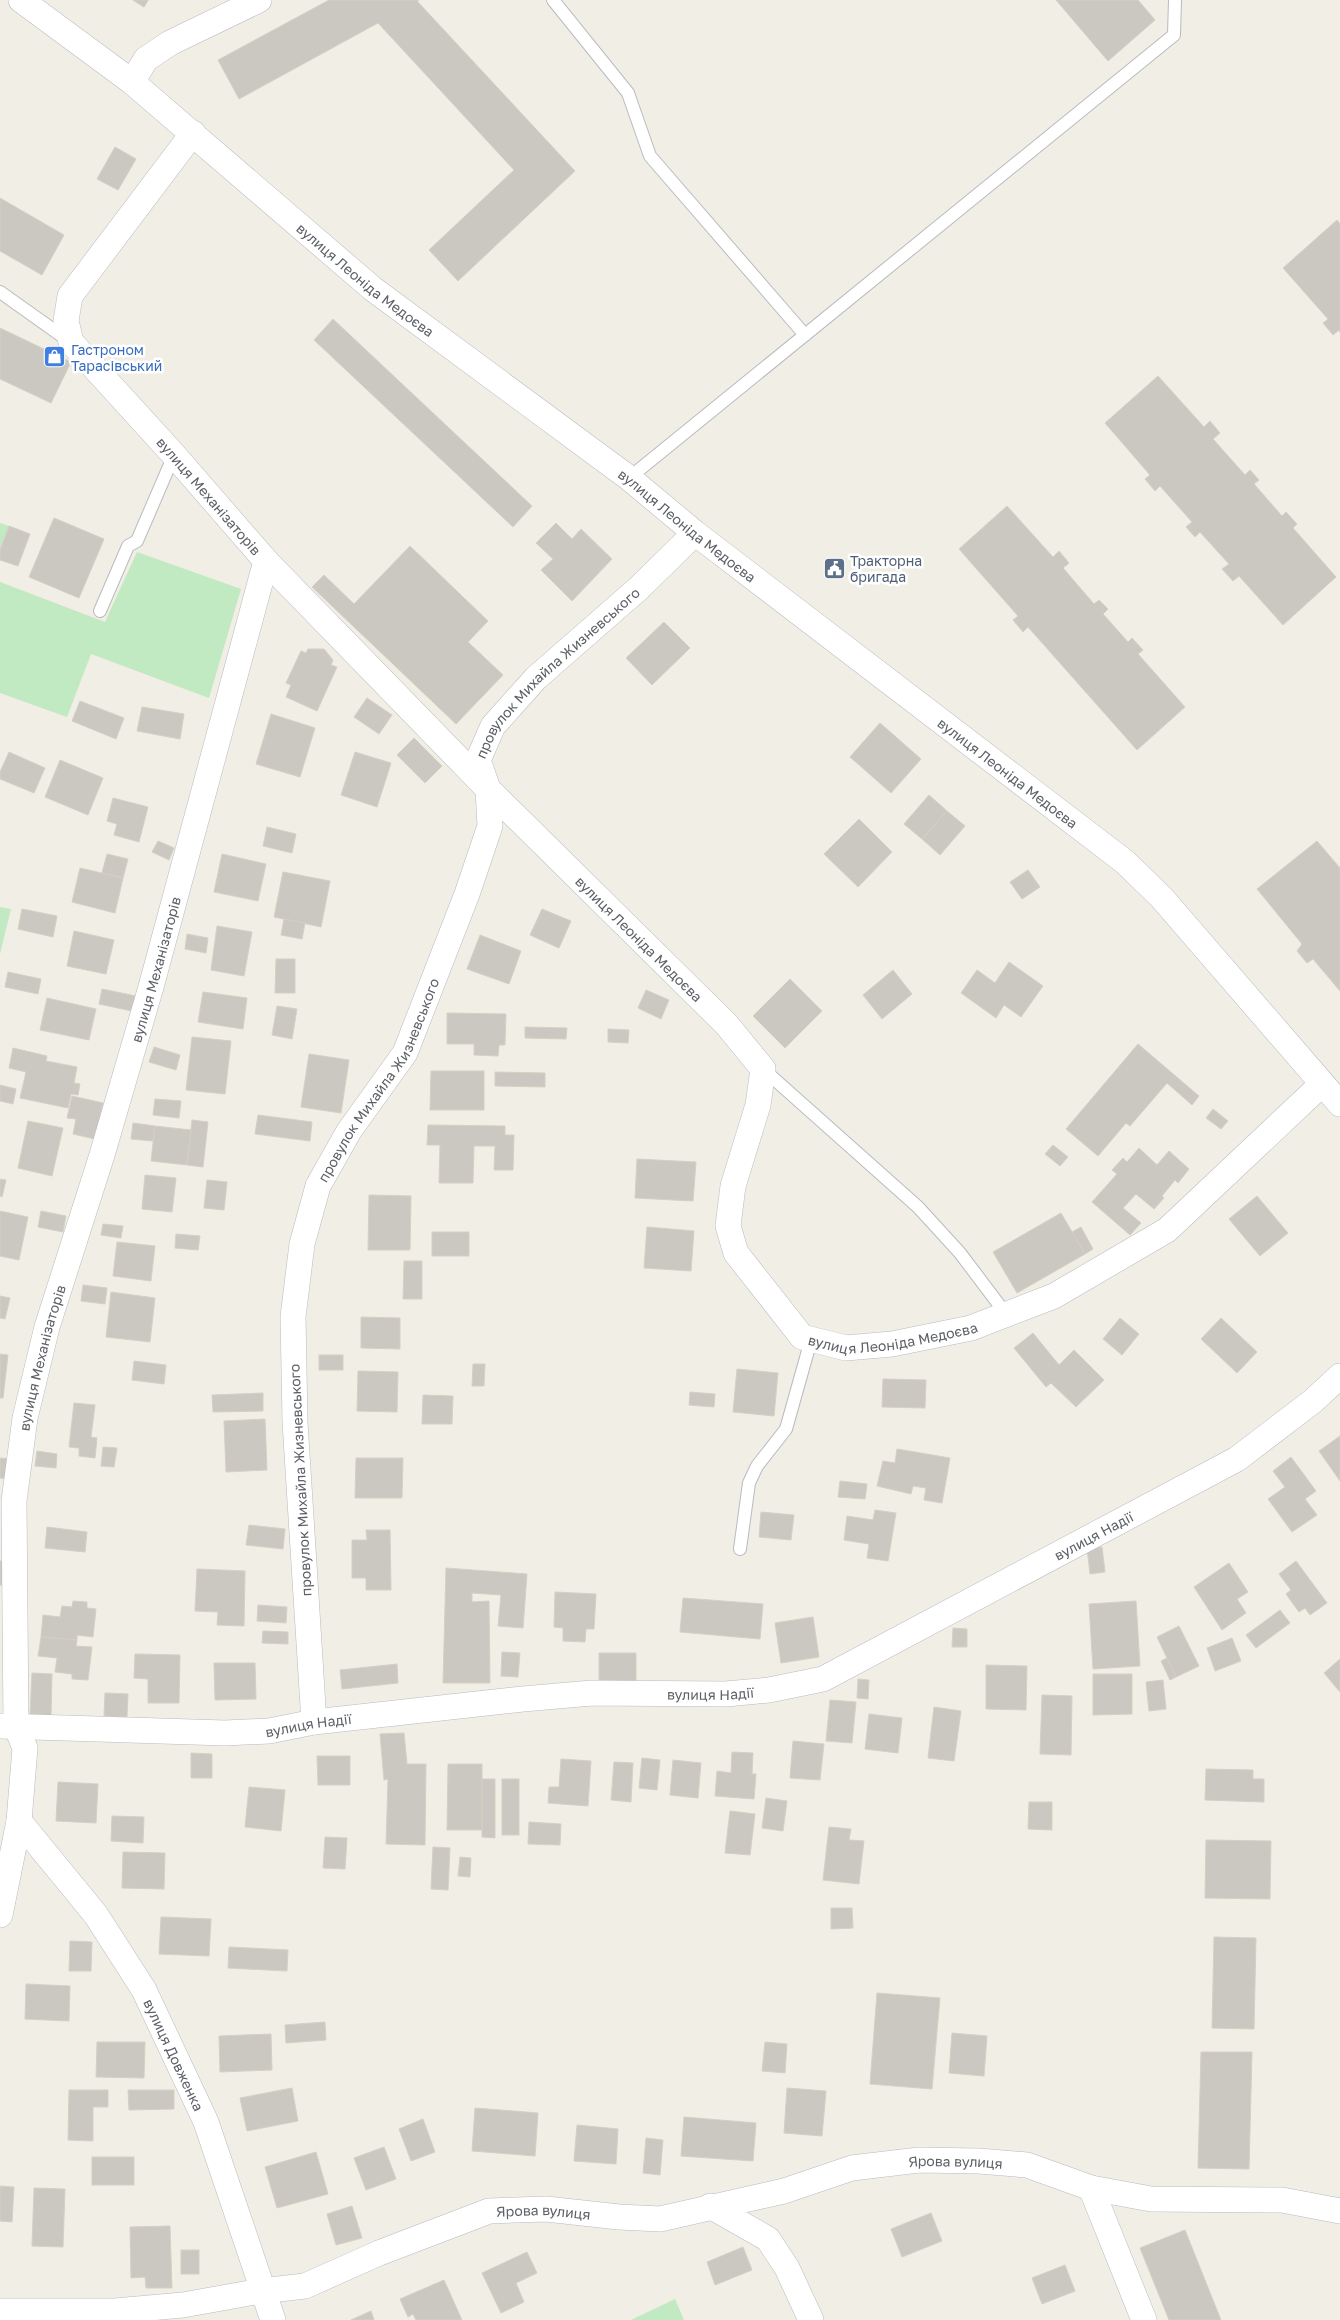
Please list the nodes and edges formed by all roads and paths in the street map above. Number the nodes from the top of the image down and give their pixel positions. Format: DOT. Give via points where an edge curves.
graph roads {
  1 [pos="21,0"];
  2 [pos="259,0"];
  3 [pos="553,0"];
  4 [pos="1175,0"];
  5 [pos="132,82"];
  6 [pos="193,132"];
  7 [pos="0,292"];
  8 [pos="805,335"];
  9 [pos="71,342"];
  10 [pos="174,454"];
  11 [pos="629,478"];
  12 [pos="695,533"];
  13 [pos="266,561"];
  14 [pos="100,611"];
  15 [pos="488,789"];
  16 [pos="763,1069"];
  17 [pos="1322,1084"];
  18 [pos="1340,1104"];
  19 [pos="1006,1314"];
  20 [pos="811,1340"];
  21 [pos="1340,1376"];
  22 [pos="740,1549"];
  23 [pos="314,1722"];
  24 [pos="8,1726"];
  25 [pos="19,1821"];
  26 [pos="0,1915"];
  27 [pos="1091,2188"];
  28 [pos="710,2206"];
  29 [pos="1340,2211"];
  30 [pos="261,2291"];
  31 [pos="0,2311"];
  32 [pos="272,2320"];
  33 [pos="811,2320"];
  34 [pos="1144,2320"];
  1 -- 5 [label="street, вулиця Леоніда Медоєва"];
  2 -- 5 [label="street" via="170,43 146,60"];
  3 -- 8 [label="lane" via="628,93 650,156"];
  4 -- 8 [label="lane" via="1174,35"];
  5 -- 6 [label="street, вулиця Леоніда Медоєва"];
  6 -- 9 [label="street" via="70,296 66,322"];
  6 -- 11 [label="street, вулиця Леоніда Медоєва" via="374,289"];
  7 -- 9 [label="lane"];
  8 -- 11 [label="lane"];
  9 -- 10 [label="street, вулиця Механізаторів"];
  10 -- 13 [label="street, вулиця Механізаторів"];
  10 -- 14 [label="lane" via="137,541 128,546"];
  11 -- 12 [label="street, вулиця Леоніда Медоєва"];
  12 -- 15 [label="street, провулок Михайла Жизневського" via="639,588 536,678 493,726 478,760"];
  12 -- 17 [label="street, вулиця Леоніда Медоєва" via="1125,862 1162,898"];
  13 -- 15 [label="street, вулиця Леоніда Медоєва"];
  13 -- 24 [label="street, вулиця Механізаторів" via="151,987 102,1155 46,1327 25,1418 14,1501"];
  15 -- 16 [label="street, вулиця Леоніда Медоєва" via="727,1025"];
  15 -- 23 [label="street, провулок Михайла Жизневського" via="490,826 467,894 404,1053 349,1131 318,1186 302,1244 293,1317 294,1374"];
  16 -- 19 [label="lane" via="918,1207 960,1253"];
  16 -- 20 [label="street, вулиця Леоніда Медоєва" via="758,1105 733,1186 728,1226 736,1253 802,1337"];
  17 -- 18 [label="street, вулиця Леоніда Медоєва"];
  17 -- 19 [label="street, вулиця Леоніда Медоєва" via="1168,1230 1054,1296"];
  19 -- 20 [label="street, вулиця Леоніда Медоєва" via="971,1328 892,1344 846,1348"];
  20 -- 22 [label="lane" via="786,1429 757,1466 749,1483"];
  21 -- 23 [label="street, вулиця Надії" via="1313,1401 1237,1459 823,1680 726,1694 592,1693"];
  23 -- 24 [label="street, вулиця Надії" via="269,1731 224,1733"];
  24 -- 25 [label="street, вулиця Механізаторів" via="25,1748"];
  25 -- 26 [label="street, вулиця Механізаторів"];
  25 -- 30 [label="street, вулиця Довженка" via="96,1915 144,1990 206,2122"];
  27 -- 28 [label="street, Ярова вулиця" via="1027,2165 919,2160 852,2168 784,2191"];
  27 -- 29 [label="street, Ярова вулиця" via="1151,2199 1282,2200"];
  27 -- 34 [label="street"];
  28 -- 30 [label="street, Ярова вулиця" via="660,2219 546,2209 489,2211 379,2253 305,2286"];
  28 -- 33 [label="street" via="768,2239 787,2268"];
  30 -- 31 [label="street, Ярова вулиця" via="183,2305 115,2311"];
  30 -- 32 [label="street, вулиця Довженка"];
}
